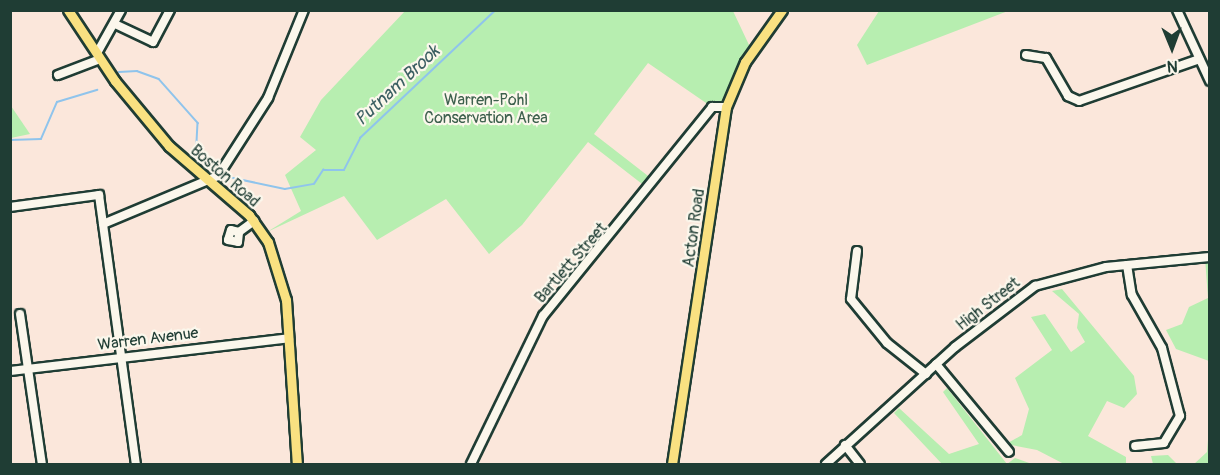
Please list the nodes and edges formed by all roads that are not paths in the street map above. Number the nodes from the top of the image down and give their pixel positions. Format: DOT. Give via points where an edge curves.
graph roads {
  1 [pos="68,10"];
  2 [pos="121,10"];
  3 [pos="170,10"];
  4 [pos="304,10"];
  5 [pos="782,10"];
  6 [pos="1177,10"];
  7 [pos="115,24"];
  8 [pos="1026,54"];
  9 [pos="98,56"];
  10 [pos="1197,60"];
  11 [pos="58,75"];
  12 [pos="1209,81"];
  13 [pos="726,107"];
  14 [pos="208,182"];
  15 [pos="10,207"];
  16 [pos="254,221"];
  17 [pos="103,224"];
  18 [pos="239,232"];
  19 [pos="857,251"];
  20 [pos="1209,257"];
  21 [pos="1127,265"];
  22 [pos="20,314"];
  23 [pos="289,338"];
  24 [pos="121,356"];
  25 [pos="936,364"];
  26 [pos="27,369"];
  27 [pos="10,371"];
  28 [pos="926,374"];
  29 [pos="845,445"];
  30 [pos="1135,446"];
  31 [pos="1009,452"];
  32 [pos="42,465"];
  33 [pos="136,465"];
  34 [pos="297,465"];
  35 [pos="471,465"];
  36 [pos="672,465"];
  37 [pos="826,465"];
  38 [pos="860,465"];
  1 -- 9 [label="main road, Boston Road"];
  2 -- 7 [label="street"];
  3 -- 7 [label="street" via="153,42"];
  4 -- 14 [label="street" via="268,98"];
  5 -- 13 [label="main road, Acton Road" via="745,62"];
  6 -- 10 [label="street"];
  7 -- 9 [label="street"];
  8 -- 10 [label="street" via="1046,58 1068,96 1079,101"];
  9 -- 11 [label="street"];
  9 -- 14 [label="main road, Boston Road" via="169,146"];
  10 -- 12 [label="street"];
  13 -- 35 [label="street, Bartlett Street" via="712,107 543,316"];
  13 -- 36 [label="main road, Acton Road"];
  14 -- 16 [label="main road, Boston Road"];
  14 -- 17 [label="street"];
  15 -- 17 [label="street" via="99,195"];
  16 -- 18 [label="street"];
  16 -- 23 [label="main road, Boston Road" via="281,274"];
  17 -- 24 [label="street"];
  19 -- 28 [label="street" via="851,299 887,343"];
  20 -- 21 [label="street, High Street"];
  21 -- 25 [label="street, High Street" via="1035,286"];
  21 -- 30 [label="street" via="1132,295 1162,348 1180,416 1164,443"];
  22 -- 26 [label="street"];
  23 -- 24 [label="street, Warren Avenue"];
  23 -- 34 [label="main road, Boston Road"];
  24 -- 26 [label="street, Warren Avenue"];
  24 -- 33 [label="street"];
  25 -- 28 [label="street, High Street"];
  25 -- 31 [label="street"];
  26 -- 27 [label="street, Warren Avenue"];
  26 -- 32 [label="street"];
  28 -- 29 [label="street, High Street"];
  29 -- 37 [label="street, High Street"];
  29 -- 38 [label="street"];
}
